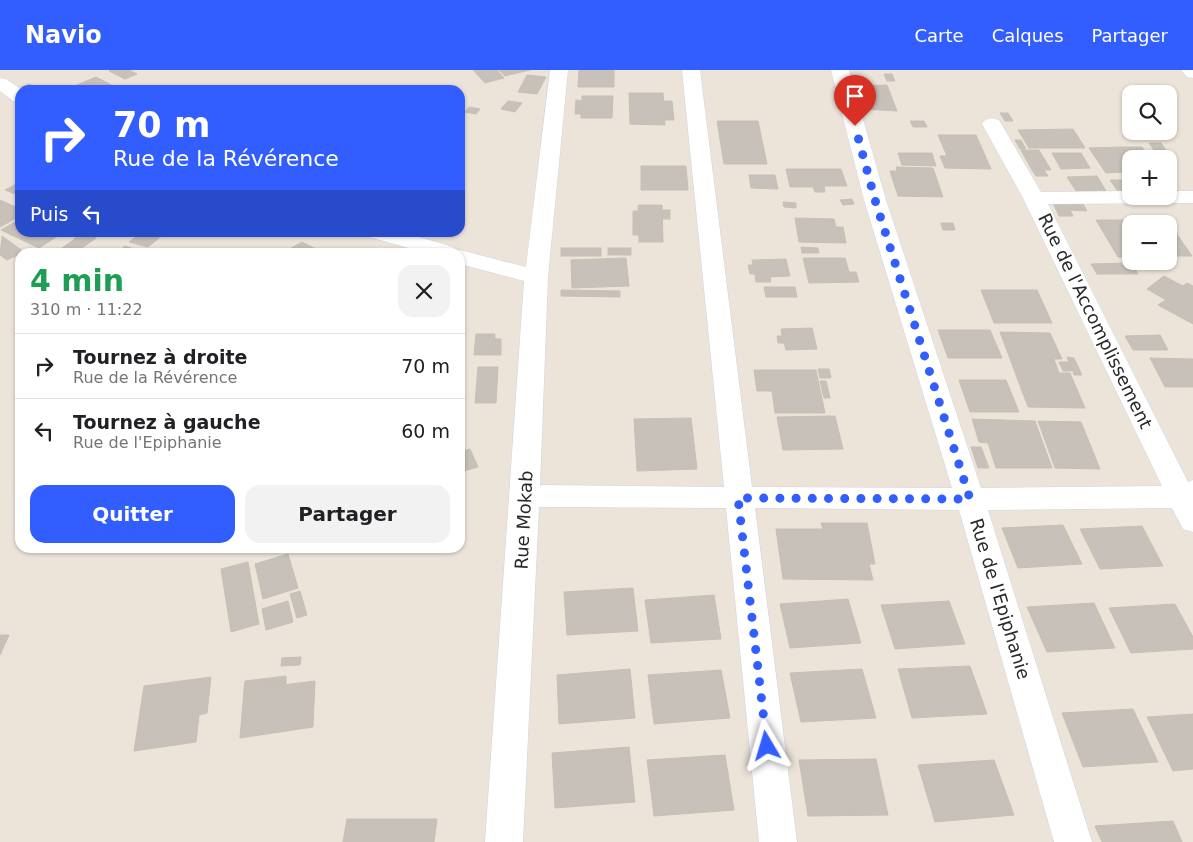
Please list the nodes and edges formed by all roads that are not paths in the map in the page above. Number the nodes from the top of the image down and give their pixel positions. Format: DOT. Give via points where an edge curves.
graph roads {
  1 [pos="559,70"];
  2 [pos="691,70"];
  3 [pos="840,70"];
  4 [pos="1190,70"];
  5 [pos="1193,73"];
  6 [pos="0,83"];
  7 [pos="15,94"];
  8 [pos="992,124"];
  9 [pos="1193,197"];
  10 [pos="1034,198"];
  11 [pos="394,237"];
  12 [pos="431,248"];
  13 [pos="465,258"];
  14 [pos="536,277"];
  15 [pos="526,496"];
  16 [pos="738,498"];
  17 [pos="970,499"];
  18 [pos="1189,503"];
  19 [pos="504,842"];
  20 [pos="778,842"];
  21 [pos="1073,842"];
  1 -- 14 [label="street, Rue Mokab"];
  2 -- 16 [label="street"];
  3 -- 17 [label="street, Rue de l'Epiphanie" via="875,200"];
  4 -- 5 [label="street"];
  6 -- 7 [label="street"];
  8 -- 10 [label="street, Rue de l'Accomplissement"];
  9 -- 10 [label="street"];
  10 -- 18 [label="street, Rue de l'Accomplissement"];
  11 -- 12 [label="street"];
  13 -- 14 [label="street"];
  14 -- 15 [label="street, Rue Mokab"];
  15 -- 16 [label="street"];
  15 -- 19 [label="street, Rue Mokab"];
  16 -- 17 [label="street"];
  16 -- 20 [label="street"];
  17 -- 18 [label="street"];
  17 -- 21 [label="street, Rue de l'Epiphanie"];
}
